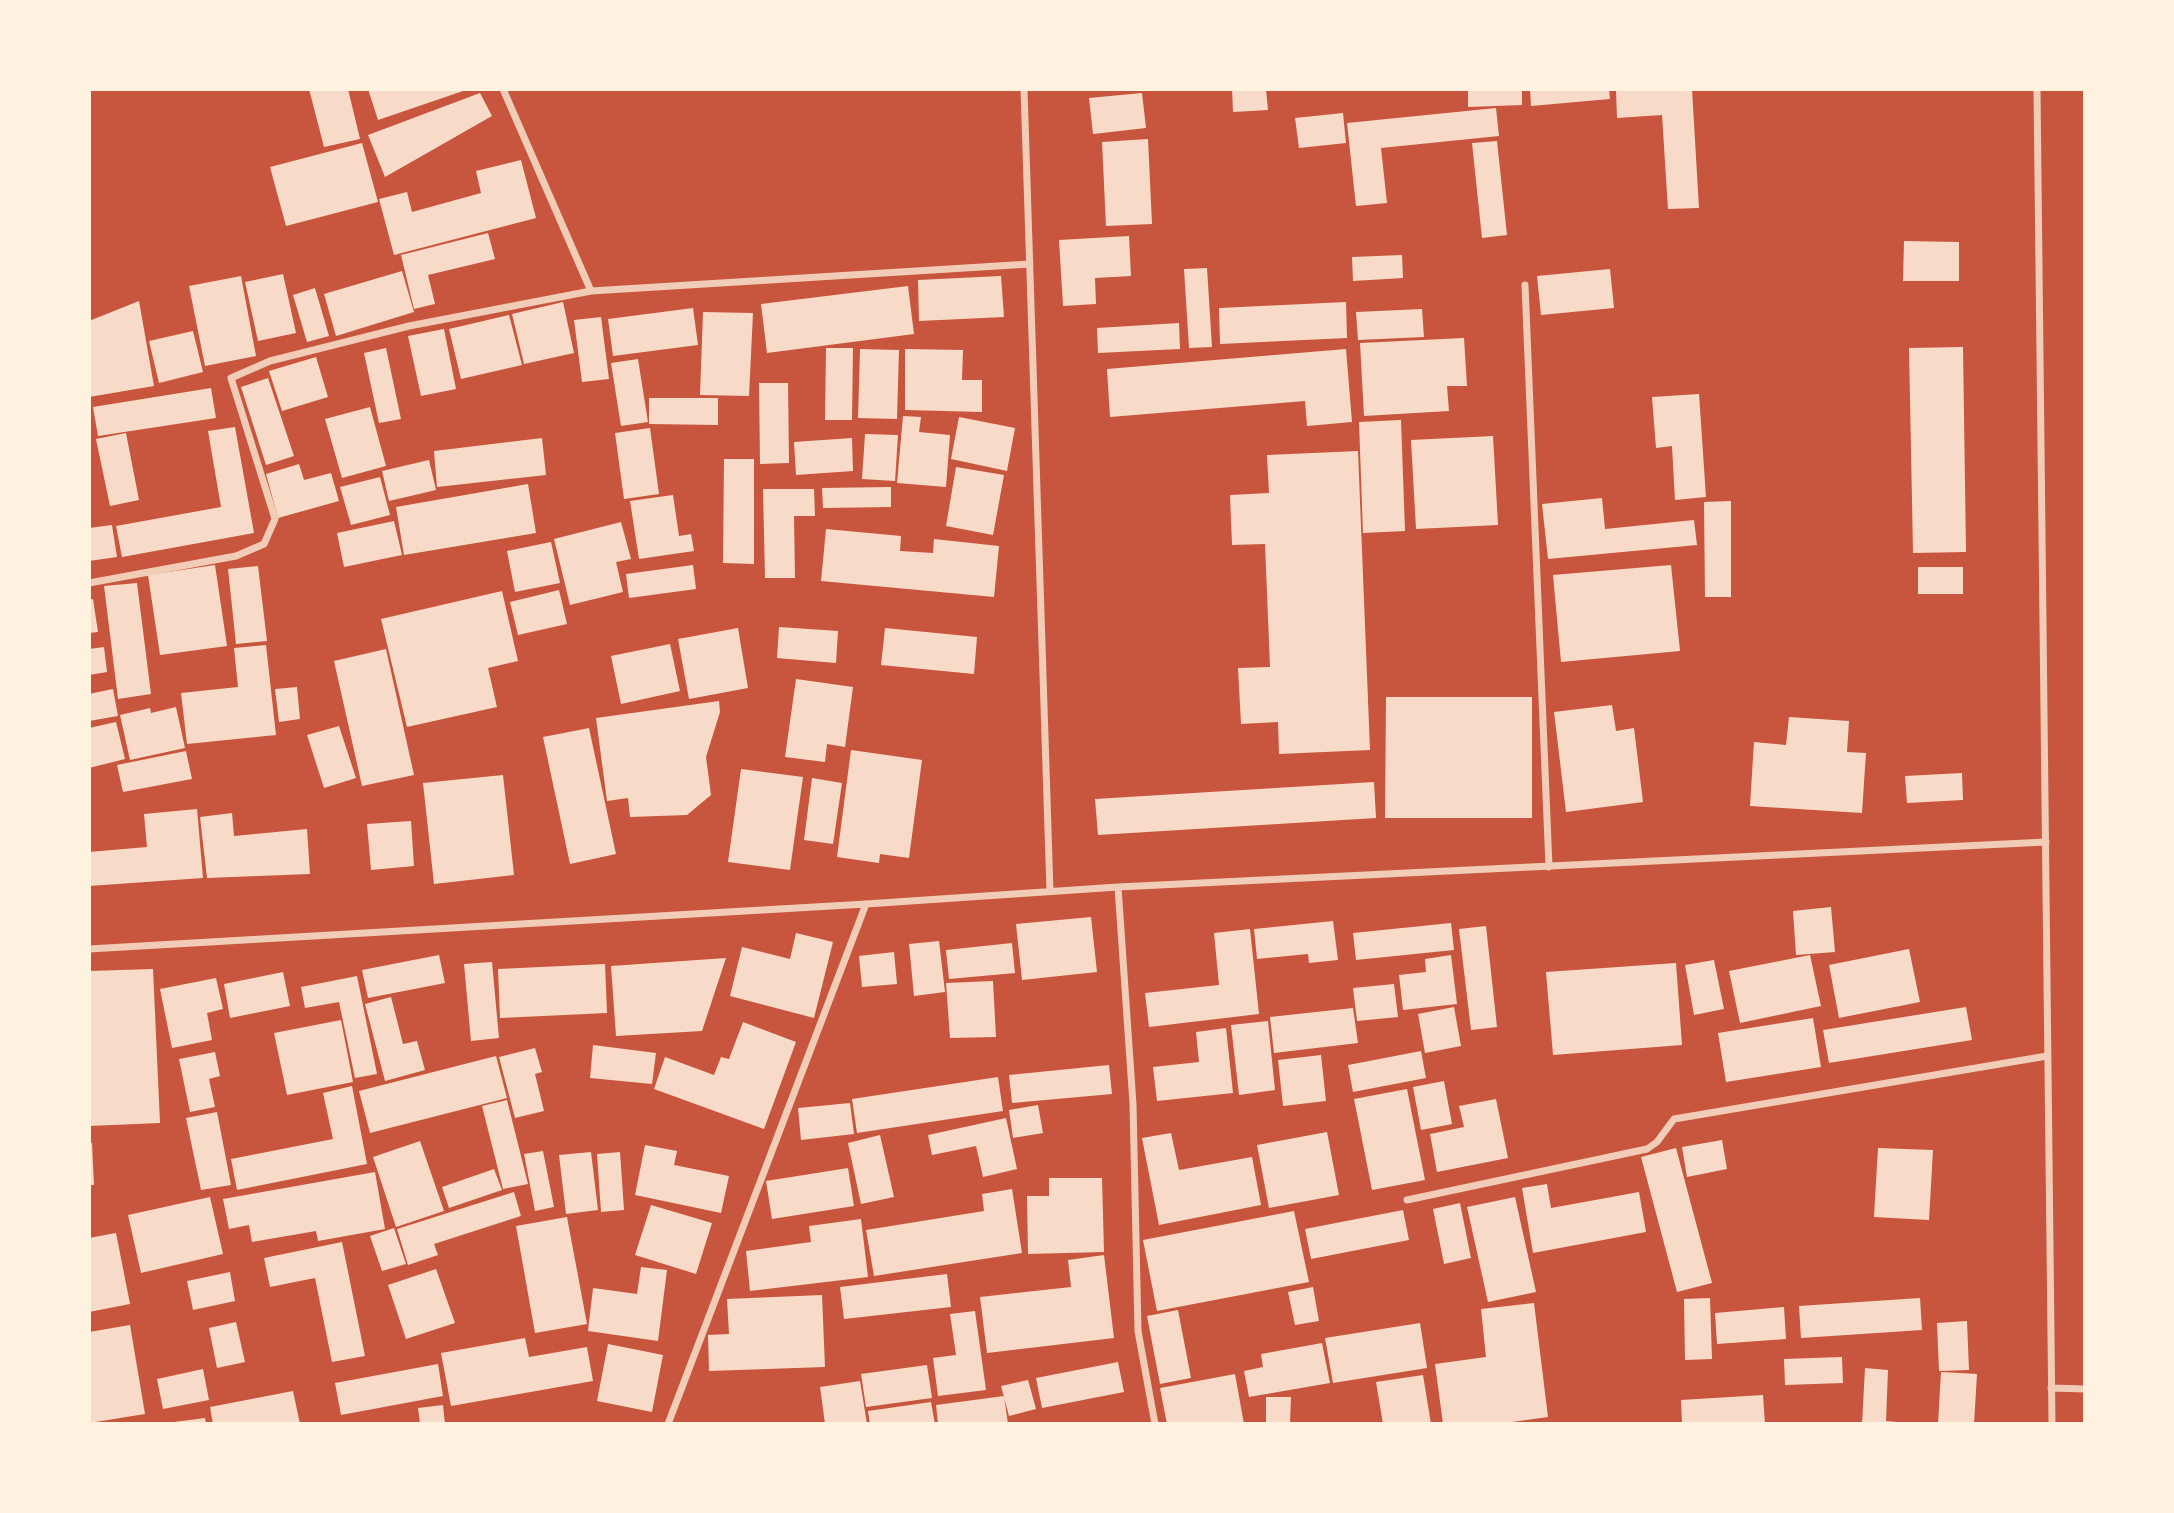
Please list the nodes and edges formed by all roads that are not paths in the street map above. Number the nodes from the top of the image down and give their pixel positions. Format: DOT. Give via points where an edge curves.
graph roads {
  1 [pos="503,89"];
  2 [pos="1024,89"];
  3 [pos="2038,89"];
  4 [pos="1030,264"];
  5 [pos="1525,285"];
  6 [pos="591,291"];
  7 [pos="89,583"];
  8 [pos="2046,842"];
  9 [pos="1549,867"];
  10 [pos="1118,887"];
  11 [pos="1049,891"];
  12 [pos="866,904"];
  13 [pos="89,949"];
  14 [pos="2047,1056"];
  15 [pos="1407,1200"];
  16 [pos="2051,1388"];
  17 [pos="2085,1389"];
  18 [pos="668,1424"];
  19 [pos="1156,1424"];
  20 [pos="2052,1424"];
  1 -- 6 [label="street"];
  2 -- 4 [label="street"];
  3 -- 8 [label="street"];
  4 -- 6 [label="street"];
  4 -- 11 [label="street"];
  5 -- 9 [label="street"];
  6 -- 7 [label="street" via="409,326 270,361 231,378 275,519 264,544 236,556"];
  8 -- 9 [label="street"];
  8 -- 14 [label="street"];
  9 -- 10 [label="street"];
  10 -- 11 [label="street"];
  10 -- 19 [label="street" via="1133,1104 1138,1331"];
  11 -- 12 [label="street"];
  12 -- 13 [label="street"];
  12 -- 18 [label="street"];
  14 -- 15 [label="street" via="1674,1119 1647,1149"];
  14 -- 16 [label="street"];
  16 -- 17 [label="street"];
  16 -- 20 [label="street"];
}
